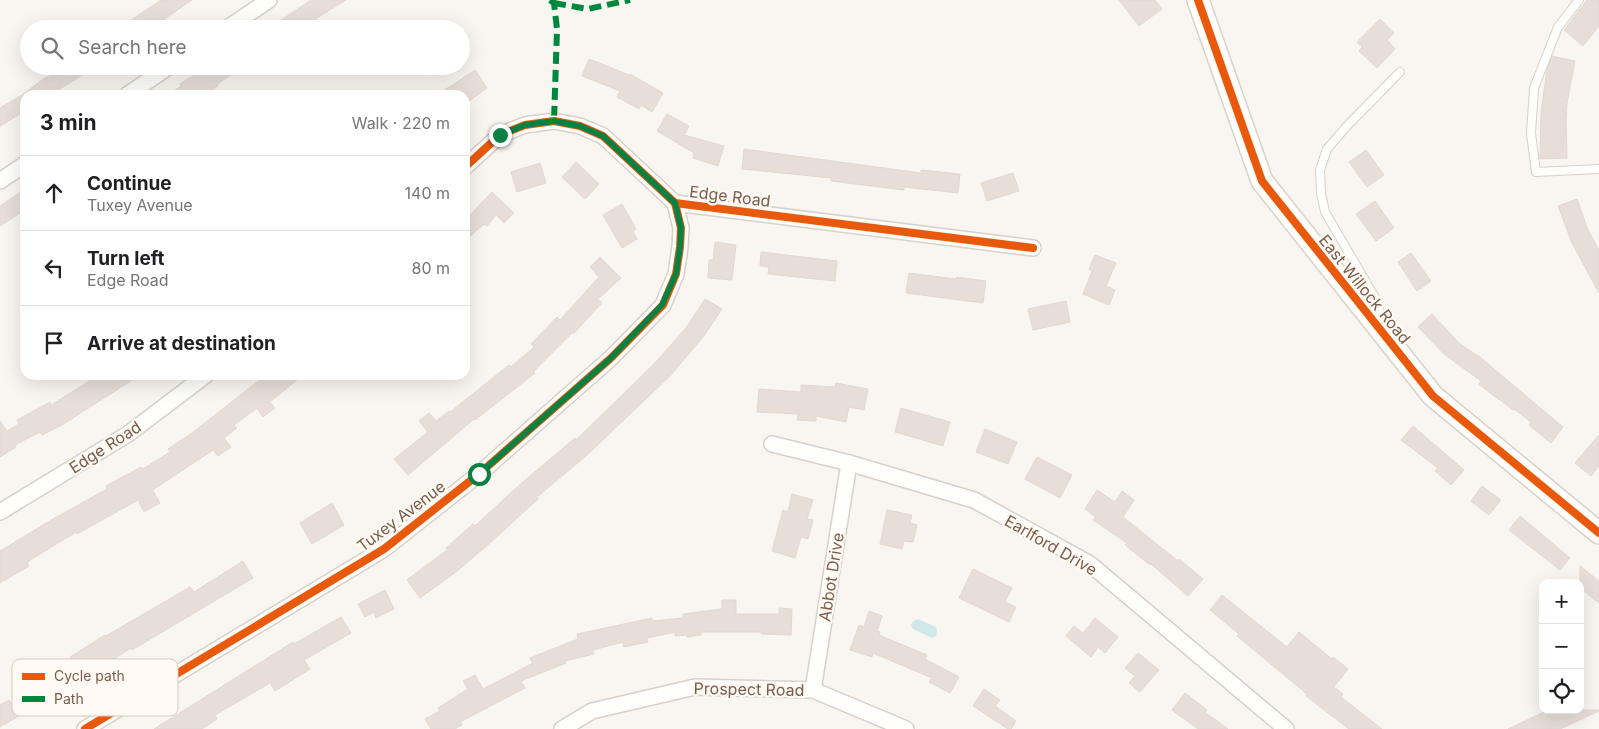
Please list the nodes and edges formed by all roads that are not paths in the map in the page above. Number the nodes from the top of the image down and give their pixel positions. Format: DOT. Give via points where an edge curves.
graph roads {
  1 [pos="269,0"];
  2 [pos="1198,0"];
  3 [pos="1579,0"];
  4 [pos="239,20"];
  5 [pos="1400,72"];
  6 [pos="157,75"];
  7 [pos="135,90"];
  8 [pos="470,162"];
  9 [pos="20,167"];
  10 [pos="1599,169"];
  11 [pos="0,181"];
  12 [pos="675,203"];
  13 [pos="1033,248"];
  14 [pos="1376,326"];
  15 [pos="199,380"];
  16 [pos="772,444"];
  17 [pos="849,463"];
  18 [pos="0,512"];
  19 [pos="1599,533"];
  20 [pos="178,673"];
  21 [pos="812,690"];
  22 [pos="107,716"];
  23 [pos="85,729"];
  24 [pos="562,729"];
  25 [pos="906,729"];
  26 [pos="1286,729"];
  1 -- 4 [label="street"];
  2 -- 14 [label="street, East Willock Road" via="1262,181"];
  3 -- 10 [label="lane" via="1558,27 1534,88 1531,133 1536,172"];
  5 -- 14 [label="lane" via="1328,149 1320,170 1325,212 1377,301 1380,312"];
  6 -- 7 [label="street"];
  8 -- 12 [label="street, Edge Road" via="500,135 525,125 554,121 580,126 603,136"];
  9 -- 11 [label="street"];
  12 -- 13 [label="street, Edge Road"];
  12 -- 20 [label="street, Tuxey Avenue" via="681,228 676,274 662,305 611,358 479,474 384,550"];
  14 -- 19 [label="street, East Willock Road" via="1433,396"];
  15 -- 18 [label="street, Edge Road" via="128,434"];
  16 -- 17 [label="street, Earlford Drive"];
  17 -- 21 [label="street, Abbot Drive"];
  17 -- 26 [label="street, Earlford Drive" via="974,500 1090,564"];
  21 -- 24 [label="street, Prospect Road" via="695,687 592,711"];
  21 -- 25 [label="street, Prospect Road"];
  22 -- 23 [label="street, Tuxey Avenue"];
}
